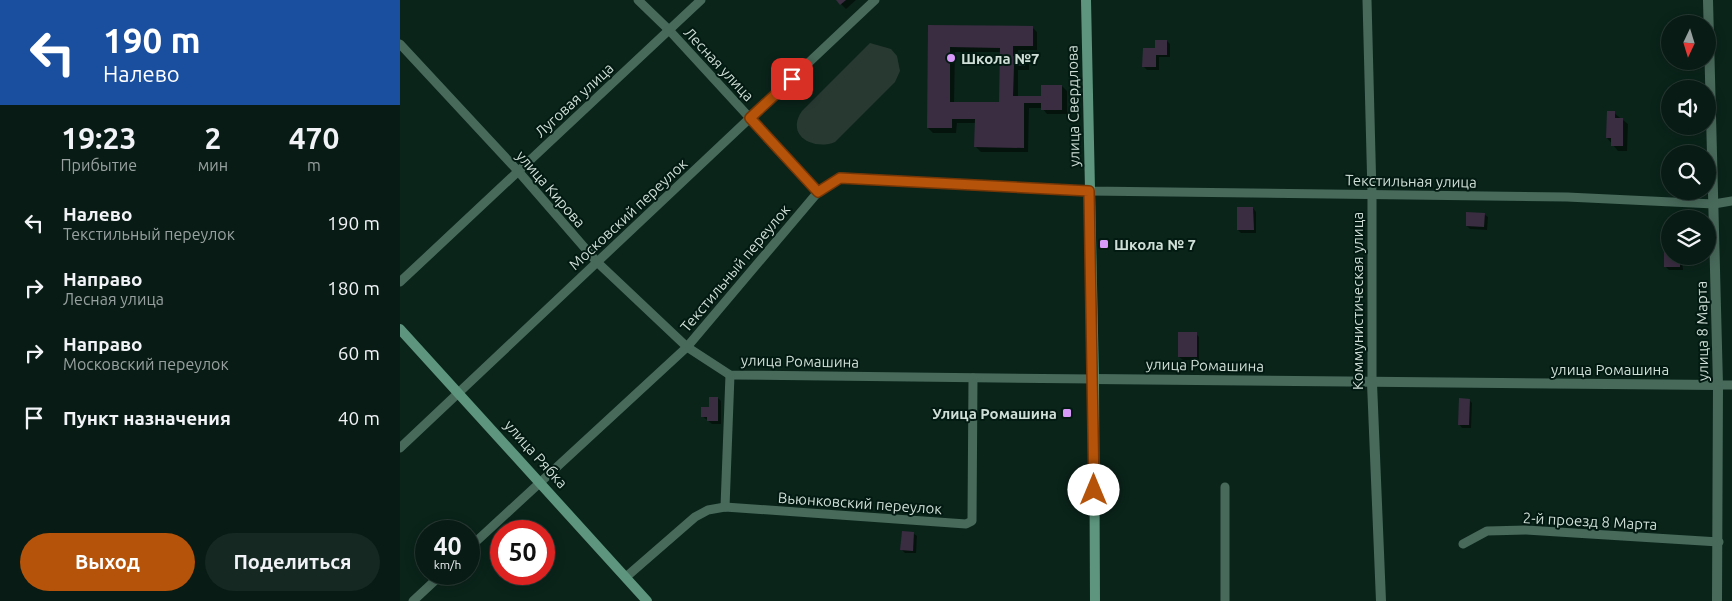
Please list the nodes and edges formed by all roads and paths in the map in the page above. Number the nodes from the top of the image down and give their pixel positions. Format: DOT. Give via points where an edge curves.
graph roads {
  1 [pos="638,0"];
  2 [pos="701,0"];
  3 [pos="875,0"];
  4 [pos="1086,0"];
  5 [pos="1367,0"];
  6 [pos="1708,0"];
  7 [pos="669,30"];
  8 [pos="400,44"];
  9 [pos="750,118"];
  10 [pos="518,171"];
  11 [pos="1089,191"];
  12 [pos="818,192"];
  13 [pos="1372,194"];
  14 [pos="1732,201"];
  15 [pos="1714,204"];
  16 [pos="597,262"];
  17 [pos="400,282"];
  18 [pos="400,329"];
  19 [pos="687,347"];
  20 [pos="730,375"];
  21 [pos="973,378"];
  22 [pos="1094,379"];
  23 [pos="1372,383"];
  24 [pos="1718,385"];
  25 [pos="1732,385"];
  26 [pos="459,392"];
  27 [pos="400,448"];
  28 [pos="540,481"];
  29 [pos="1225,487"];
  30 [pos="725,508"];
  31 [pos="480,538"];
  32 [pos="1719,542"];
  33 [pos="1463,544"];
  34 [pos="626,577"];
  35 [pos="430,585"];
  36 [pos="413,601"];
  37 [pos="647,601"];
  38 [pos="1095,601"];
  39 [pos="1225,601"];
  40 [pos="1381,601"];
  41 [pos="1717,601"];
  1 -- 7 [label="street, Лесная улица"];
  2 -- 7 [label="street, Луговая улица"];
  3 -- 9 [label="street, Московский переулок"];
  4 -- 11 [label="main road, улица Свердлова"];
  5 -- 13 [label="street, Коммунистическая улица"];
  6 -- 15 [label="street, улица 8 Марта"];
  7 -- 9 [label="street, Лесная улица"];
  7 -- 10 [label="street, Луговая улица"];
  8 -- 10 [label="street, улица Кирова"];
  9 -- 12 [label="street, Лесная улица"];
  9 -- 16 [label="street, Московский переулок"];
  10 -- 16 [label="street, улица Кирова"];
  10 -- 17 [label="street, Луговая улица"];
  11 -- 12 [label="street, Текстильный переулок" via="840,178"];
  11 -- 13 [label="street, Текстильная улица"];
  11 -- 22 [label="main road, улица Свердлова"];
  12 -- 19 [label="street, Текстильный переулок"];
  13 -- 15 [label="street, Текстильная улица" via="1567,197"];
  13 -- 23 [label="street, Коммунистическая улица"];
  14 -- 15 [label="street, Текстильная улица"];
  15 -- 24 [label="street, улица 8 Марта"];
  16 -- 19 [label="street, улица Кирова"];
  16 -- 26 [label="street, Московский переулок"];
  18 -- 26 [label="main road, улица Рябка"];
  19 -- 20 [label="street, улица Ромашина"];
  19 -- 28 [label="street, Текстильный переулок"];
  20 -- 21 [label="street, улица Ромашина"];
  20 -- 30 [label="street"];
  21 -- 22 [label="street, улица Ромашина"];
  21 -- 30 [label="street, Вьюнковский переулок" via="972,521 966,524"];
  22 -- 23 [label="street, улица Ромашина"];
  22 -- 38 [label="main road, улица Свердлова"];
  23 -- 24 [label="street, улица Ромашина"];
  23 -- 40 [label="street, Коммунистическая улица"];
  24 -- 25 [label="street, улица Ромашина"];
  24 -- 32 [label="street, улица 8 Марта"];
  26 -- 27 [label="street, Московский переулок"];
  26 -- 28 [label="main road, улица Рябка"];
  28 -- 31 [label="street, Текстильный переулок"];
  28 -- 34 [label="main road, улица Рябка"];
  29 -- 39 [label="street"];
  30 -- 34 [label="street, Вьюнковский переулок" via="708,510 696,517"];
  32 -- 33 [label="street, 2-й проезд 8 Марта" via="1487,530"];
  32 -- 41 [label="street, улица 8 Марта"];
  34 -- 37 [label="main road, улица Рябка"];
  35 -- 36 [label="street"];
}
